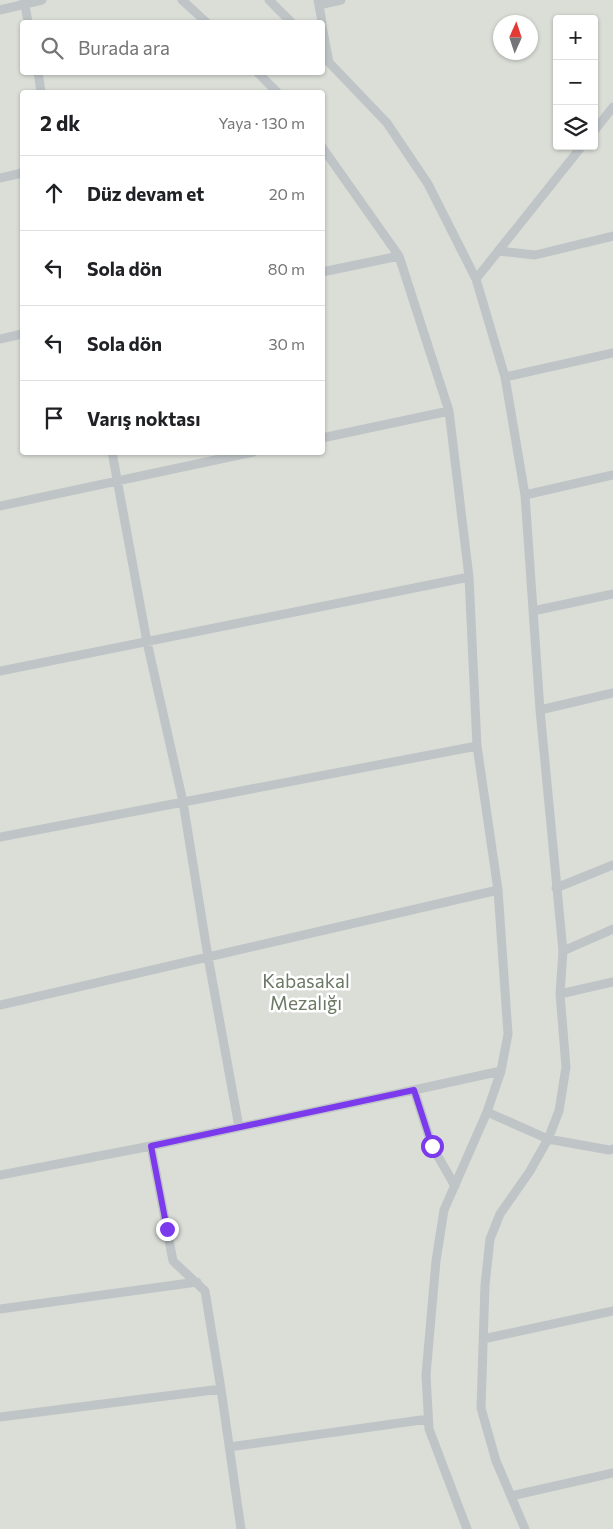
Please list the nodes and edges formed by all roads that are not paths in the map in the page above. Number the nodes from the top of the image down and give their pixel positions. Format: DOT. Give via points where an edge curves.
graph roads {
  1 [pos="42,0"];
  2 [pos="182,0"];
  3 [pos="269,0"];
  4 [pos="341,0"];
  5 [pos="24,2"];
  6 [pos="318,2"];
  7 [pos="0,10"];
  8 [pos="28,20"];
  9 [pos="204,20"];
  10 [pos="289,20"];
  11 [pos="322,20"];
  12 [pos="326,58"];
  13 [pos="38,75"];
  14 [pos="260,75"];
  15 [pos="41,90"];
  16 [pos="276,90"];
  17 [pos="613,107"];
  18 [pos="598,126"];
  19 [pos="579,150"];
  20 [pos="325,151"];
  21 [pos="20,173"];
  22 [pos="0,178"];
  23 [pos="613,236"];
  24 [pos="498,251"];
  25 [pos="399,256"];
  26 [pos="325,271"];
  27 [pos="476,279"];
  28 [pos="20,334"];
  29 [pos="0,339"];
  30 [pos="613,353"];
  31 [pos="505,377"];
  32 [pos="450,411"];
  33 [pos="325,437"];
  34 [pos="113,455"];
  35 [pos="239,455"];
  36 [pos="613,475"];
  37 [pos="118,481"];
  38 [pos="525,494"];
  39 [pos="0,506"];
  40 [pos="469,577"];
  41 [pos="613,594"];
  42 [pos="533,611"];
  43 [pos="147,642"];
  44 [pos="0,671"];
  45 [pos="613,693"];
  46 [pos="540,710"];
  47 [pos="477,746"];
  48 [pos="183,802"];
  49 [pos="0,837"];
  50 [pos="613,865"];
  51 [pos="556,888"];
  52 [pos="498,890"];
  53 [pos="613,929"];
  54 [pos="562,951"];
  55 [pos="208,957"];
  56 [pos="613,982"];
  57 [pos="560,994"];
  58 [pos="0,1005"];
  59 [pos="501,1071"];
  60 [pos="414,1090"];
  61 [pos="487,1112"];
  62 [pos="239,1127"];
  63 [pos="548,1139"];
  64 [pos="151,1146"];
  65 [pos="613,1149"];
  66 [pos="0,1175"];
  67 [pos="455,1186"];
  68 [pos="197,1282"];
  69 [pos="0,1309"];
  70 [pos="613,1311"];
  71 [pos="483,1338"];
  72 [pos="221,1389"];
  73 [pos="0,1417"];
  74 [pos="428,1419"];
  75 [pos="229,1447"];
  76 [pos="613,1474"];
  77 [pos="511,1496"];
  78 [pos="241,1529"];
  79 [pos="467,1529"];
  80 [pos="525,1529"];
  1 -- 5 [label="lane"];
  2 -- 9 [label="lane"];
  3 -- 10 [label="lane"];
  4 -- 6 [label="lane"];
  5 -- 7 [label="lane"];
  5 -- 8 [label="lane"];
  6 -- 11 [label="lane"];
  12 -- 27 [label="lane" via="387,123 428,184"];
  13 -- 15 [label="lane"];
  14 -- 16 [label="lane"];
  17 -- 18 [label="lane"];
  19 -- 24 [label="lane"];
  20 -- 25 [label="lane"];
  21 -- 22 [label="lane"];
  23 -- 24 [label="lane" via="535,255"];
  24 -- 27 [label="lane"];
  25 -- 26 [label="lane"];
  25 -- 32 [label="lane"];
  27 -- 31 [label="lane"];
  28 -- 29 [label="lane"];
  30 -- 31 [label="lane"];
  31 -- 38 [label="lane"];
  32 -- 33 [label="lane"];
  32 -- 40 [label="lane"];
  34 -- 37 [label="lane"];
  35 -- 37 [label="lane"];
  36 -- 38 [label="lane"];
  37 -- 39 [label="lane"];
  37 -- 43 [label="lane"];
  38 -- 42 [label="lane"];
  40 -- 43 [label="lane"];
  40 -- 47 [label="lane"];
  41 -- 42 [label="lane"];
  42 -- 46 [label="lane"];
  43 -- 44 [label="lane"];
  43 -- 48 [label="lane"];
  45 -- 46 [label="lane"];
  46 -- 51 [label="lane"];
  47 -- 48 [label="lane"];
  47 -- 52 [label="lane"];
  48 -- 49 [label="lane"];
  48 -- 55 [label="lane"];
  50 -- 51 [label="lane"];
  51 -- 54 [label="lane"];
  52 -- 55 [label="lane"];
  52 -- 59 [label="lane" via="508,1034"];
  53 -- 54 [label="lane"];
  54 -- 57 [label="lane"];
  55 -- 58 [label="lane"];
  55 -- 62 [label="lane"];
  56 -- 57 [label="lane"];
  57 -- 63 [label="lane" via="566,1067 559,1110"];
  59 -- 60 [label="lane"];
  59 -- 61 [label="lane"];
  60 -- 62 [label="lane"];
  60 -- 67 [label="lane" via="432,1146"];
  61 -- 63 [label="lane"];
  61 -- 67 [label="lane"];
  62 -- 64 [label="lane"];
  63 -- 65 [label="lane"];
  63 -- 71 [label="lane" via="500,1214 490,1239 484,1285"];
  64 -- 66 [label="lane"];
  64 -- 68 [label="lane" via="173,1261"];
  67 -- 74 [label="lane" via="444,1210 436,1261 426,1375"];
  68 -- 69 [label="lane"];
  68 -- 72 [label="lane" via="205,1291"];
  70 -- 71 [label="lane"];
  71 -- 77 [label="lane" via="481,1408 496,1461"];
  72 -- 73 [label="lane"];
  72 -- 75 [label="lane"];
  74 -- 75 [label="lane"];
  74 -- 79 [label="lane"];
  75 -- 78 [label="lane"];
  76 -- 77 [label="lane"];
  77 -- 80 [label="lane"];
}
